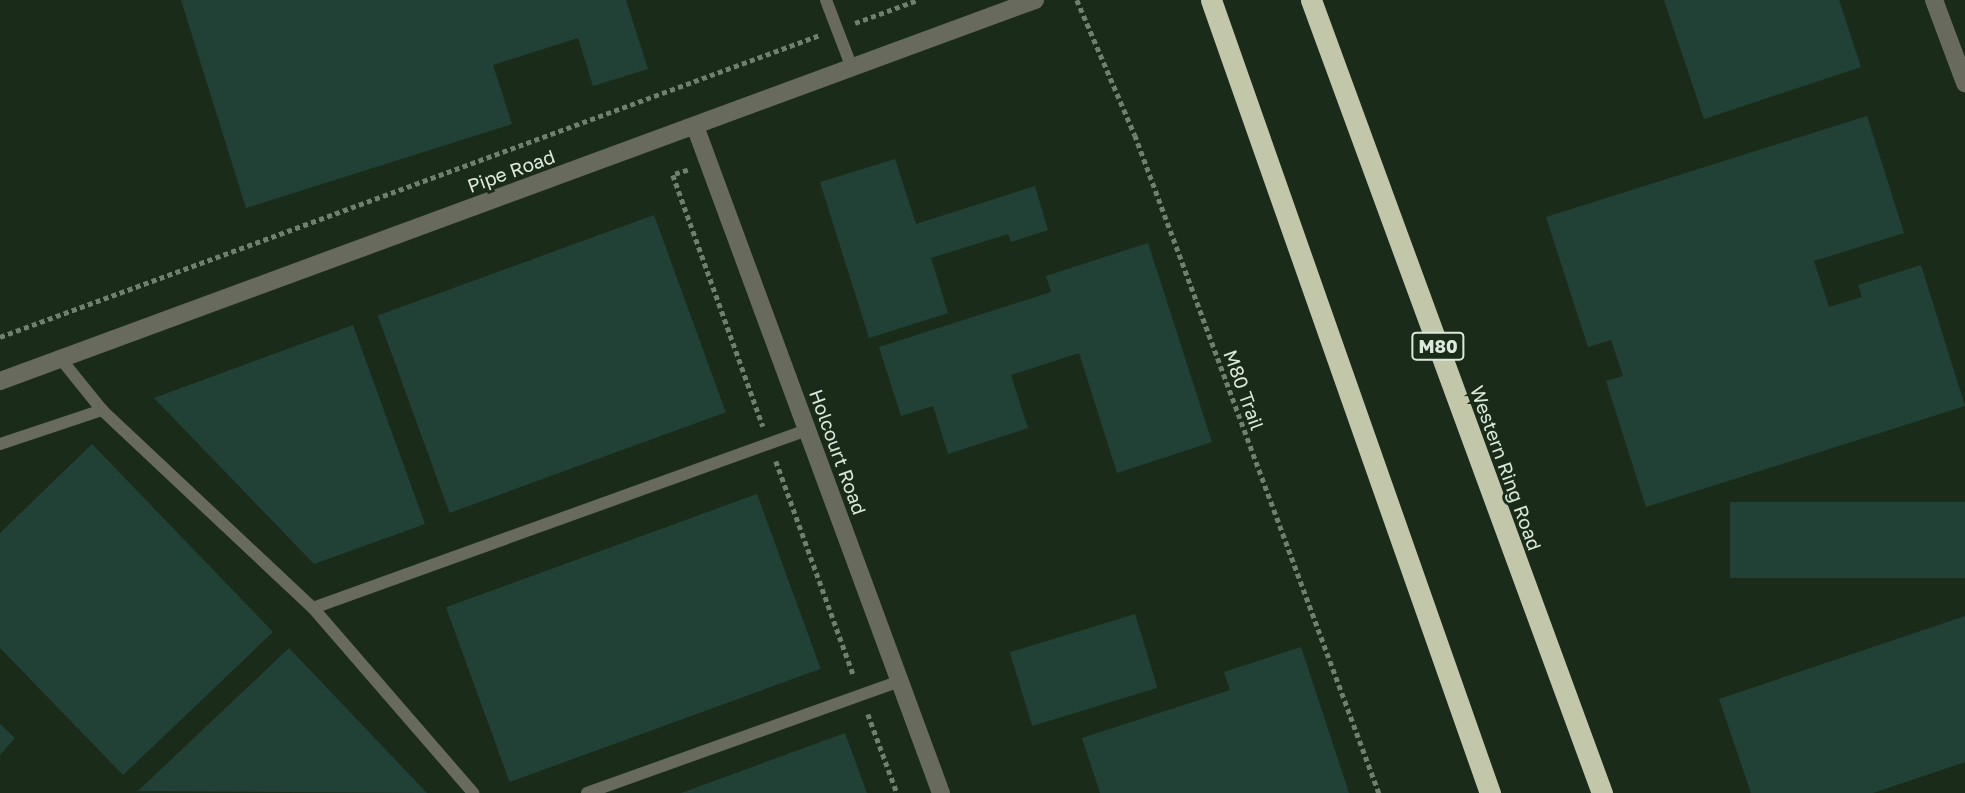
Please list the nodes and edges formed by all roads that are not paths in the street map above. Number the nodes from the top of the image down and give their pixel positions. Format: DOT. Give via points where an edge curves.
graph roads {
  1 [pos="826,0"];
  2 [pos="1035,0"];
  3 [pos="1212,0"];
  4 [pos="1311,0"];
  5 [pos="1934,0"];
  6 [pos="852,68"];
  7 [pos="1965,83"];
  8 [pos="695,126"];
  9 [pos="60,358"];
  10 [pos="0,381"];
  11 [pos="102,410"];
  12 [pos="807,430"];
  13 [pos="0,444"];
  14 [pos="313,608"];
  15 [pos="900,681"];
  16 [pos="1565,692"];
  17 [pos="473,793"];
  18 [pos="587,793"];
  19 [pos="941,793"];
  20 [pos="1490,793"];
  21 [pos="1602,793"];
  22 [pos="1615,793"];
  1 -- 6 [label="lane"];
  2 -- 6 [label="street, Pipe Road"];
  3 -- 20 [label="highway"];
  4 -- 16 [label="highway, Western Ring Road / M80"];
  5 -- 7 [label="street"];
  6 -- 8 [label="street, Pipe Road"];
  8 -- 9 [label="street, Pipe Road"];
  8 -- 12 [label="street, Holcourt Road"];
  9 -- 10 [label="street, Pipe Road"];
  9 -- 11 [label="lane"];
  11 -- 13 [label="lane"];
  11 -- 14 [label="lane"];
  12 -- 14 [label="lane"];
  12 -- 15 [label="street, Holcourt Road"];
  14 -- 17 [label="lane"];
  15 -- 18 [label="lane"];
  15 -- 19 [label="street, Holcourt Road"];
  16 -- 21 [label="highway, Western Ring Road / M80"];
  16 -- 22 [label="highway"];
}
